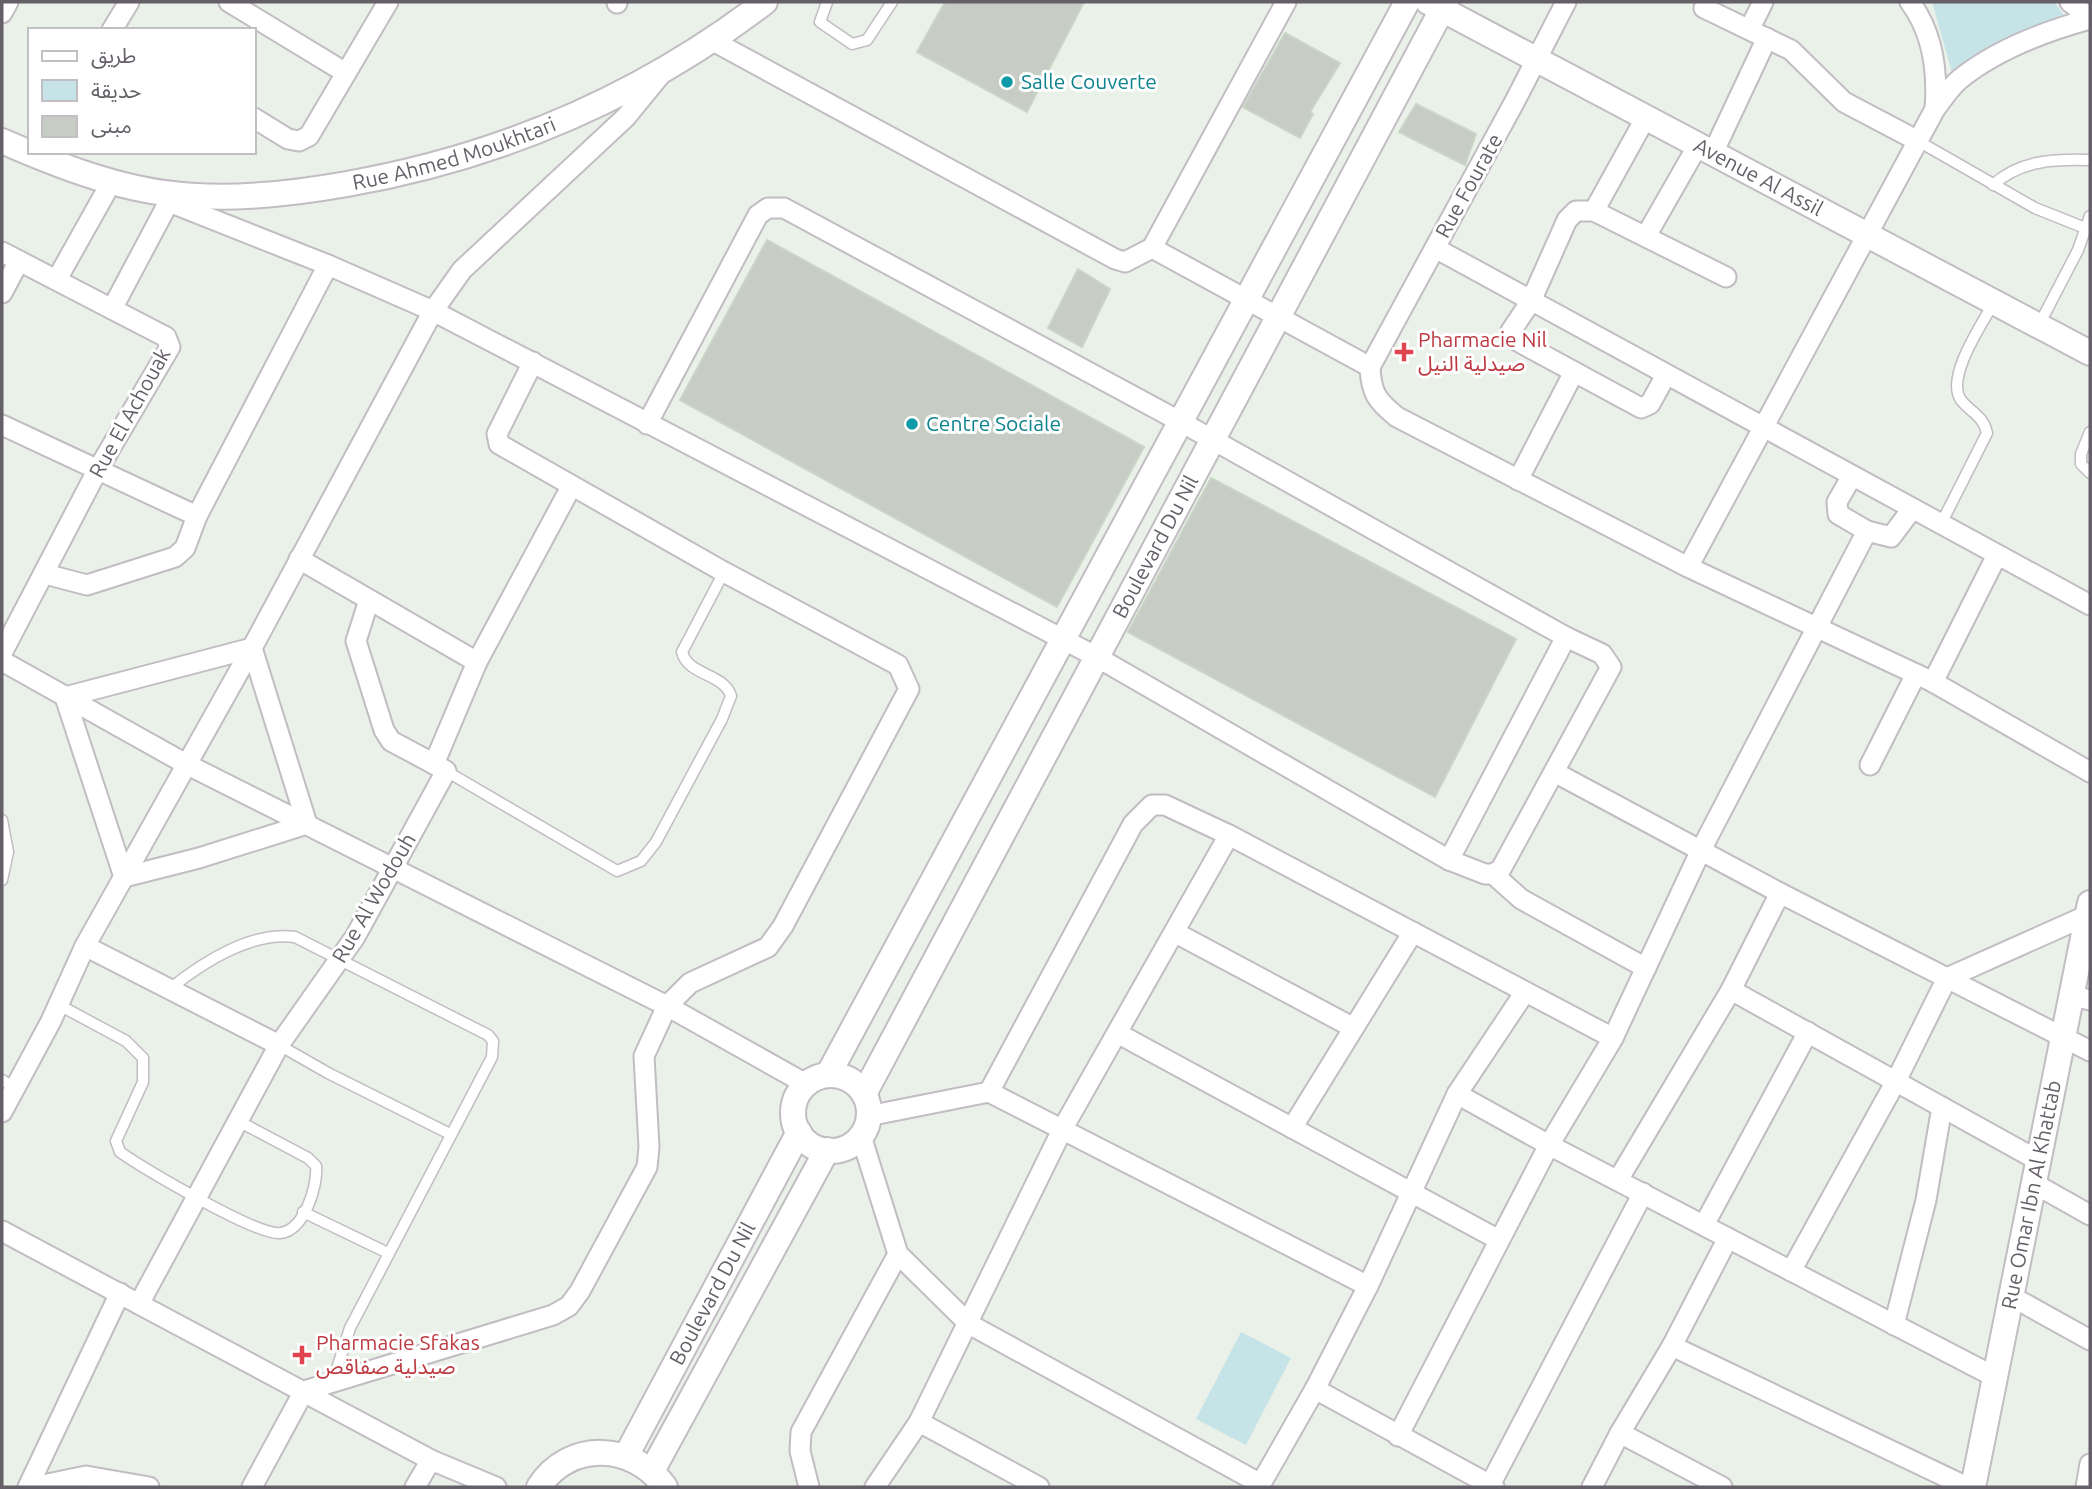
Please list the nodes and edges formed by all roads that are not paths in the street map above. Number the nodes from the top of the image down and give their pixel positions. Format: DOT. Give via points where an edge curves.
graph roads {
  1 [pos="8,2"];
  2 [pos="130,2"];
  3 [pos="229,2"];
  4 [pos="388,2"];
  5 [pos="765,2"];
  6 [pos="827,2"];
  7 [pos="892,2"];
  8 [pos="1286,2"];
  9 [pos="1406,2"];
  10 [pos="1566,2"];
  11 [pos="1763,2"];
  12 [pos="1910,2"];
  13 [pos="2070,2"];
  14 [pos="1438,4"];
  15 [pos="1704,8"];
  16 [pos="2,13"];
  17 [pos="2090,19"];
  18 [pos="114,28"];
  19 [pos="1758,33"];
  20 [pos="713,41"];
  21 [pos="1535,59"];
  22 [pos="346,73"];
  23 [pos="662,73"];
  24 [pos="1935,109"];
  25 [pos="1646,117"];
  26 [pos="256,119"];
  27 [pos="2,141"];
  28 [pos="1918,141"];
  29 [pos="1706,149"];
  30 [pos="28,150"];
  31 [pos="42,155"];
  32 [pos="2090,160"];
  33 [pos="112,181"];
  34 [pos="1993,186"];
  35 [pos="171,198"];
  36 [pos="1594,211"];
  37 [pos="2090,216"];
  38 [pos="2088,230"];
  39 [pos="1867,234"];
  40 [pos="1646,236"];
  41 [pos="1152,248"];
  42 [pos="1435,248"];
  43 [pos="10,256"];
  44 [pos="328,265"];
  45 [pos="1726,276"];
  46 [pos="57,279"];
  47 [pos="2,293"];
  48 [pos="1247,299"];
  49 [pos="1531,301"];
  50 [pos="1994,302"];
  51 [pos="112,309"];
  52 [pos="433,311"];
  53 [pos="1279,316"];
  54 [pos="2039,326"];
  55 [pos="2090,353"];
  56 [pos="533,362"];
  57 [pos="1370,368"];
  58 [pos="1574,372"];
  59 [pos="1666,375"];
  60 [pos="1181,422"];
  61 [pos="647,424"];
  62 [pos="1761,427"];
  63 [pos="2090,432"];
  64 [pos="4,433"];
  65 [pos="1211,439"];
  66 [pos="97,471"];
  67 [pos="2090,473"];
  68 [pos="1852,476"];
  69 [pos="1518,480"];
  70 [pos="571,487"];
  71 [pos="1912,509"];
  72 [pos="197,516"];
  73 [pos="1941,525"];
  74 [pos="1867,531"];
  75 [pos="1997,555"];
  76 [pos="299,559"];
  77 [pos="1688,567"];
  78 [pos="724,572"];
  79 [pos="45,574"];
  80 [pos="369,600"];
  81 [pos="2090,605"];
  82 [pos="1816,627"];
  83 [pos="1566,637"];
  84 [pos="1064,640"];
  85 [pos="252,648"];
  86 [pos="2,653"];
  87 [pos="1095,656"];
  88 [pos="2,662"];
  89 [pos="477,662"];
  90 [pos="1925,678"];
  91 [pos="65,697"];
  92 [pos="186,764"];
  93 [pos="1870,765"];
  94 [pos="440,768"];
  95 [pos="2090,772"];
  96 [pos="1556,774"];
  97 [pos="2,820"];
  98 [pos="307,824"];
  99 [pos="1229,835"];
  100 [pos="1701,850"];
  101 [pos="1449,860"];
  102 [pos="393,868"];
  103 [pos="1493,874"];
  104 [pos="124,877"];
  105 [pos="2,880"];
  106 [pos="1780,893"];
  107 [pos="2089,909"];
  108 [pos="1413,932"];
  109 [pos="1176,933"];
  110 [pos="85,946"];
  111 [pos="340,959"];
  112 [pos="1646,968"];
  113 [pos="1947,978"];
  114 [pos="172,988"];
  115 [pos="1731,989"];
  116 [pos="1525,992"];
  117 [pos="2082,998"];
  118 [pos="59,1005"];
  119 [pos="667,1006"];
  120 [pos="1352,1027"];
  121 [pos="1808,1032"];
  122 [pos="1117,1033"];
  123 [pos="2064,1037"];
  124 [pos="1613,1038"];
  125 [pos="279,1045"];
  126 [pos="2090,1051"];
  127 [pos="817,1079"];
  128 [pos="1896,1081"];
  129 [pos="8,1083"];
  130 [pos="989,1093"];
  131 [pos="1457,1094"];
  132 [pos="1942,1107"];
  133 [pos="2,1112"];
  134 [pos="864,1115"];
  135 [pos="240,1122"];
  136 [pos="1063,1128"];
  137 [pos="1292,1128"];
  138 [pos="799,1132"];
  139 [pos="450,1134"];
  140 [pos="1549,1145"];
  141 [pos="827,1150"];
  142 [pos="2037,1172"];
  143 [pos="1618,1180"];
  144 [pos="1643,1193"];
  145 [pos="1411,1194"];
  146 [pos="198,1197"];
  147 [pos="303,1212"];
  148 [pos="2090,1215"];
  149 [pos="1704,1225"];
  150 [pos="2,1231"];
  151 [pos="1728,1238"];
  152 [pos="1499,1240"];
  153 [pos="387,1253"];
  154 [pos="898,1254"];
  155 [pos="1791,1271"];
  156 [pos="1368,1286"];
  157 [pos="120,1293"];
  158 [pos="2009,1295"];
  159 [pos="139,1304"];
  160 [pos="970,1324"];
  161 [pos="1894,1325"];
  162 [pos="2090,1339"];
  163 [pos="1672,1346"];
  164 [pos="1995,1377"];
  165 [pos="333,1382"];
  166 [pos="1315,1388"];
  167 [pos="304,1391"];
  168 [pos="919,1422"];
  169 [pos="1620,1433"];
  170 [pos="1398,1436"];
  171 [pos="626,1456"];
  172 [pos="430,1460"];
  173 [pos="2090,1464"];
  174 [pos="658,1479"];
  175 [pos="1260,1486"];
  176 [pos="30,1487"];
  177 [pos="149,1487"];
  178 [pos="252,1487"];
  179 [pos="415,1487"];
  180 [pos="496,1487"];
  181 [pos="539,1487"];
  182 [pos="809,1487"];
  183 [pos="875,1487"];
  184 [pos="1039,1487"];
  185 [pos="1491,1487"];
  186 [pos="1592,1487"];
  187 [pos="1723,1487"];
  188 [pos="1967,1487"];
  189 [pos="1973,1487"];
  190 [pos="2086,1487"];
  1 -- 16 [label="street"];
  2 -- 18 [label="street"];
  3 -- 22 [label="street"];
  4 -- 22 [label="street"];
  5 -- 20 [label="street, Rue Ahmed Moukhtari"];
  6 -- 7 [label="lane" via="820,22 852,44 867,40"];
  8 -- 41 [label="street"];
  9 -- 48 [label="street, Boulevard Du Nil"];
  10 -- 21 [label="street, Rue Fourate"];
  11 -- 19 [label="street"];
  12 -- 24 [label="street" via="1934,57"];
  13 -- 17 [label="street"];
  14 -- 21 [label="street, Avenue Al Assil"];
  14 -- 53 [label="street, Boulevard Du Nil"];
  15 -- 19 [label="street"];
  17 -- 24 [label="street" via="1988,61 1957,82"];
  19 -- 28 [label="street" via="1804,60 1844,102"];
  19 -- 29 [label="street"];
  20 -- 23 [label="street, Rue Ahmed Moukhtari"];
  20 -- 41 [label="street" via="1115,259 1125,262"];
  21 -- 25 [label="street, Avenue Al Assil"];
  21 -- 42 [label="street, Rue Fourate"];
  22 -- 26 [label="street" via="309,136 299,141 288,139"];
  23 -- 35 [label="street, Rue Ahmed Moukhtari" via="562,121 418,170 279,194"];
  23 -- 52 [label="street" via="626,117 462,271"];
  24 -- 28 [label="street"];
  25 -- 29 [label="street, Avenue Al Assil"];
  25 -- 36 [label="street"];
  27 -- 30 [label="street, Rue Ahmed Moukhtari"];
  28 -- 34 [label="lane"];
  28 -- 39 [label="street"];
  29 -- 39 [label="street, Avenue Al Assil"];
  29 -- 40 [label="street"];
  31 -- 33 [label="street, Rue Ahmed Moukhtari"];
  32 -- 34 [label="lane" via="2032,163 2007,173"];
  33 -- 35 [label="street, Rue Ahmed Moukhtari"];
  33 -- 46 [label="street"];
  34 -- 38 [label="lane"];
  35 -- 44 [label="street"];
  35 -- 51 [label="street"];
  36 -- 40 [label="street"];
  36 -- 49 [label="street" via="1582,209 1571,215"];
  37 -- 38 [label="lane"];
  38 -- 54 [label="lane"];
  39 -- 50 [label="street, Avenue Al Assil"];
  39 -- 62 [label="street"];
  40 -- 45 [label="street"];
  41 -- 48 [label="street"];
  42 -- 49 [label="street"];
  42 -- 57 [label="street, Rue Fourate"];
  43 -- 46 [label="street, Rue El Achouak"];
  43 -- 47 [label="street"];
  44 -- 52 [label="street"];
  44 -- 72 [label="street"];
  46 -- 51 [label="street, Rue El Achouak"];
  48 -- 53 [label="street"];
  48 -- 60 [label="street, Boulevard Du Nil"];
  49 -- 58 [label="street" via="1510,337"];
  49 -- 59 [label="street"];
  50 -- 54 [label="street, Avenue Al Assil"];
  50 -- 73 [label="lane" via="1963,360 1958,383 1960,399 1984,420 1987,433"];
  51 -- 66 [label="street, Rue El Achouak" via="166,337 170,347"];
  52 -- 56 [label="street"];
  52 -- 76 [label="street"];
  53 -- 57 [label="street"];
  53 -- 65 [label="street, Boulevard Du Nil"];
  54 -- 55 [label="street, Avenue Al Assil"];
  56 -- 61 [label="street"];
  56 -- 70 [label="street" via="497,434 499,444"];
  57 -- 69 [label="street" via="1376,400 1397,417"];
  58 -- 59 [label="street" via="1641,408 1650,404"];
  58 -- 69 [label="street"];
  59 -- 62 [label="street"];
  60 -- 61 [label="street" via="775,206 758,215"];
  60 -- 65 [label="street"];
  60 -- 84 [label="street, Boulevard Du Nil"];
  61 -- 84 [label="street"];
  62 -- 68 [label="street"];
  62 -- 77 [label="street"];
  63 -- 67 [label="lane" via="2081,454 2081,464"];
  64 -- 66 [label="street"];
  65 -- 83 [label="street"];
  65 -- 87 [label="street, Boulevard Du Nil"];
  66 -- 72 [label="street"];
  66 -- 79 [label="street, Rue El Achouak"];
  68 -- 71 [label="street"];
  68 -- 74 [label="street" via="1838,502 1838,514"];
  69 -- 77 [label="street"];
  70 -- 78 [label="street"];
  70 -- 89 [label="street, Rue Al Wodouh"];
  71 -- 73 [label="street"];
  71 -- 74 [label="street" via="1891,537"];
  72 -- 79 [label="street" via="185,548 175,556 87,585"];
  73 -- 75 [label="street"];
  74 -- 82 [label="street"];
  75 -- 81 [label="street"];
  75 -- 90 [label="street"];
  76 -- 80 [label="street"];
  76 -- 85 [label="street"];
  77 -- 82 [label="street"];
  78 -- 94 [label="lane" via="682,652 689,664 724,685 731,696 656,842 641,861 617,871"];
  78 -- 119 [label="street" via="898,665 909,689 768,947 690,984"];
  79 -- 86 [label="street, Rue El Achouak"];
  80 -- 89 [label="street"];
  80 -- 94 [label="street" via="356,641 384,730 391,741"];
  82 -- 90 [label="street"];
  82 -- 100 [label="street"];
  83 -- 96 [label="street" via="1602,654 1611,667"];
  83 -- 101 [label="street"];
  84 -- 87 [label="street"];
  84 -- 127 [label="street, Boulevard Du Nil"];
  85 -- 91 [label="street"];
  85 -- 92 [label="street"];
  85 -- 98 [label="street"];
  87 -- 101 [label="street"];
  87 -- 134 [label="street, Boulevard Du Nil"];
  88 -- 91 [label="street"];
  89 -- 94 [label="street, Rue Al Wodouh"];
  90 -- 93 [label="street"];
  90 -- 95 [label="street"];
  91 -- 92 [label="street"];
  91 -- 104 [label="street"];
  92 -- 98 [label="street"];
  92 -- 104 [label="street"];
  94 -- 102 [label="street, Rue Al Wodouh"];
  96 -- 100 [label="street"];
  96 -- 103 [label="street" via="1501,869"];
  97 -- 105 [label="lane" via="8,852"];
  98 -- 102 [label="street"];
  98 -- 104 [label="street"];
  99 -- 108 [label="street"];
  99 -- 109 [label="street"];
  99 -- 130 [label="street" via="1165,805 1145,810"];
  100 -- 106 [label="street"];
  100 -- 112 [label="street"];
  101 -- 103 [label="street"];
  102 -- 111 [label="street, Rue Al Wodouh"];
  102 -- 119 [label="street"];
  103 -- 112 [label="street" via="1521,899"];
  104 -- 110 [label="street"];
  106 -- 113 [label="street"];
  106 -- 115 [label="street"];
  107 -- 113 [label="street"];
  107 -- 117 [label="street, Rue Omar Ibn Al Khattab"];
  108 -- 116 [label="street"];
  108 -- 120 [label="street"];
  109 -- 120 [label="street"];
  109 -- 122 [label="street"];
  110 -- 114 [label="street"];
  110 -- 118 [label="street"];
  111 -- 114 [label="lane" via="295,937 275,936 225,952"];
  111 -- 125 [label="street, Rue Al Wodouh"];
  111 -- 139 [label="lane" via="494,1041 492,1057"];
  112 -- 124 [label="street"];
  113 -- 123 [label="street"];
  113 -- 128 [label="street"];
  114 -- 125 [label="street"];
  115 -- 121 [label="street"];
  115 -- 143 [label="street"];
  116 -- 124 [label="street"];
  116 -- 131 [label="street"];
  117 -- 123 [label="street, Rue Omar Ibn Al Khattab"];
  118 -- 129 [label="street"];
  118 -- 146 [label="lane" via="138,1050 143,1058 143,1082 119,1131 117,1148"];
  119 -- 127 [label="street"];
  119 -- 165 [label="street" via="644,1056 642,1072 647,1167 569,1306 553,1315"];
  120 -- 137 [label="street"];
  121 -- 128 [label="street"];
  121 -- 149 [label="street"];
  122 -- 136 [label="street"];
  122 -- 137 [label="street"];
  123 -- 126 [label="street"];
  123 -- 142 [label="street, Rue Omar Ibn Al Khattab"];
  124 -- 140 [label="street"];
  125 -- 135 [label="street, Rue Al Wodouh"];
  125 -- 139 [label="lane"];
  127 -- 134 [label="street" via="849,1080"];
  127 -- 138 [label="street" via="794,1104"];
  128 -- 132 [label="street"];
  128 -- 155 [label="street"];
  129 -- 133 [label="street"];
  130 -- 134 [label="street"];
  130 -- 136 [label="street"];
  131 -- 140 [label="street"];
  131 -- 145 [label="street"];
  132 -- 142 [label="street"];
  132 -- 161 [label="street" via="1926,1200"];
  134 -- 141 [label="street" via="848,1146"];
  134 -- 154 [label="street"];
  135 -- 146 [label="street, Rue Al Wodouh"];
  135 -- 147 [label="lane" via="316,1166 316,1184"];
  136 -- 156 [label="street"];
  136 -- 160 [label="street"];
  137 -- 145 [label="street"];
  138 -- 141 [label="street" via="813,1146"];
  138 -- 171 [label="street, Boulevard Du Nil"];
  139 -- 153 [label="lane"];
  140 -- 143 [label="street"];
  140 -- 152 [label="street"];
  141 -- 174 [label="street, Boulevard Du Nil"];
  142 -- 148 [label="street"];
  142 -- 158 [label="street, Rue Omar Ibn Al Khattab"];
  143 -- 144 [label="street"];
  144 -- 149 [label="street"];
  144 -- 185 [label="street"];
  145 -- 152 [label="street"];
  145 -- 156 [label="street"];
  146 -- 147 [label="lane" via="274,1233 296,1225"];
  146 -- 159 [label="street, Rue Al Wodouh"];
  147 -- 153 [label="lane"];
  149 -- 151 [label="street"];
  150 -- 157 [label="street"];
  151 -- 155 [label="street"];
  151 -- 163 [label="street"];
  152 -- 170 [label="street"];
  153 -- 165 [label="lane" via="347,1337"];
  154 -- 160 [label="street"];
  154 -- 182 [label="street" via="801,1432 800,1451"];
  155 -- 161 [label="street"];
  156 -- 166 [label="street"];
  157 -- 159 [label="street"];
  157 -- 176 [label="street"];
  158 -- 162 [label="street"];
  158 -- 164 [label="street, Rue Omar Ibn Al Khattab"];
  159 -- 167 [label="street"];
  160 -- 168 [label="street"];
  160 -- 175 [label="street"];
  161 -- 164 [label="street"];
  163 -- 169 [label="street"];
  163 -- 188 [label="street"];
  164 -- 189 [label="street, Rue Omar Ibn Al Khattab"];
  165 -- 167 [label="street"];
  166 -- 170 [label="street"];
  166 -- 175 [label="street"];
  167 -- 172 [label="street"];
  167 -- 178 [label="street"];
  168 -- 183 [label="street"];
  168 -- 184 [label="street"];
  169 -- 186 [label="street"];
  169 -- 187 [label="street"];
  170 -- 185 [label="street"];
  171 -- 174 [label="street"];
  171 -- 181 [label="street" via="606,1452 575,1457 557,1467"];
  172 -- 179 [label="street"];
  172 -- 180 [label="street"];
  173 -- 190 [label="street"];
  176 -- 177 [label="street" via="86,1476"];
}
